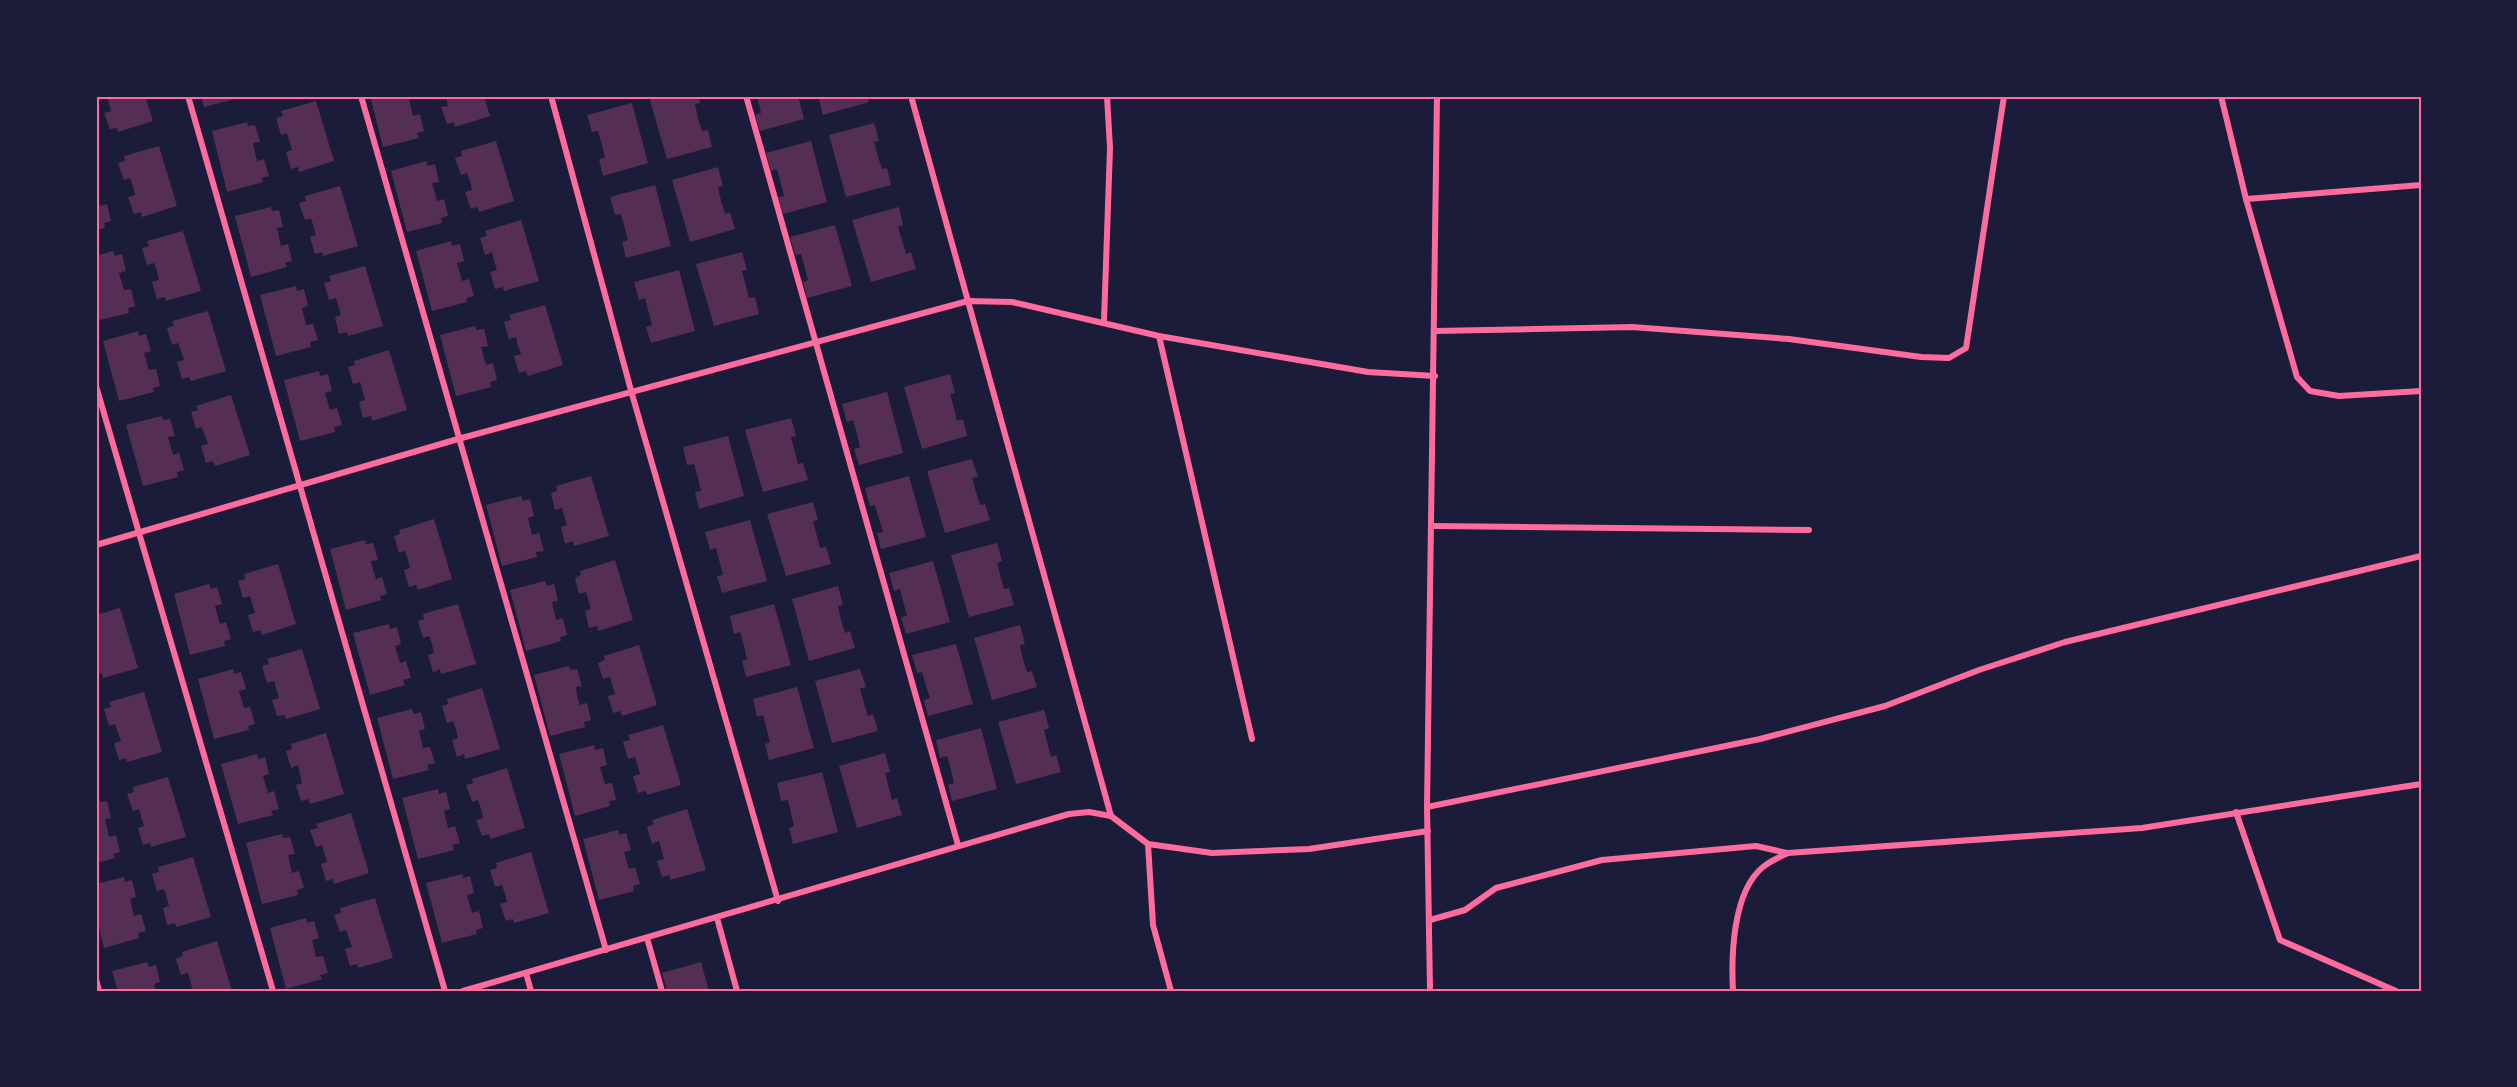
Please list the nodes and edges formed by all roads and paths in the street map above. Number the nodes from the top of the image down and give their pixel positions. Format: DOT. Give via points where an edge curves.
graph roads {
  1 [pos="188,96"];
  2 [pos="361,96"];
  3 [pos="551,96"];
  4 [pos="746,96"];
  5 [pos="911,96"];
  6 [pos="1107,96"];
  7 [pos="1437,96"];
  8 [pos="2004,96"];
  9 [pos="2221,96"];
  10 [pos="2421,185"];
  11 [pos="2246,199"];
  12 [pos="968,302"];
  13 [pos="1104,321"];
  14 [pos="1436,331"];
  15 [pos="1159,336"];
  16 [pos="816,340"];
  17 [pos="1435,376"];
  18 [pos="96,386"];
  19 [pos="2421,391"];
  20 [pos="632,394"];
  21 [pos="458,439"];
  22 [pos="298,484"];
  23 [pos="1432,526"];
  24 [pos="1809,530"];
  25 [pos="137,533"];
  26 [pos="96,545"];
  27 [pos="2421,556"];
  28 [pos="1252,739"];
  29 [pos="2421,784"];
  30 [pos="1427,807"];
  31 [pos="2236,812"];
  32 [pos="1111,816"];
  33 [pos="1428,831"];
  34 [pos="1148,844"];
  35 [pos="958,846"];
  36 [pos="1788,853"];
  37 [pos="778,901"];
  38 [pos="717,918"];
  39 [pos="1430,920"];
  40 [pos="647,938"];
  41 [pos="606,950"];
  42 [pos="526,973"];
  43 [pos="96,979"];
  44 [pos="99,991"];
  45 [pos="273,991"];
  46 [pos="445,991"];
  47 [pos="463,991"];
  48 [pos="531,991"];
  49 [pos="662,991"];
  50 [pos="737,991"];
  51 [pos="1171,991"];
  52 [pos="1430,991"];
  53 [pos="1733,991"];
  54 [pos="2396,991"];
  1 -- 22 [label="street"];
  2 -- 21 [label="street"];
  3 -- 20 [label="street"];
  4 -- 16 [label="street"];
  5 -- 12 [label="street"];
  6 -- 13 [label="street" via="1110,148"];
  7 -- 14 [label="street"];
  8 -- 14 [label="street" via="1966,348 1949,358 1789,339 1632,327"];
  9 -- 11 [label="street"];
  10 -- 11 [label="street"];
  11 -- 19 [label="street" via="2296,377 2310,391 2339,396"];
  12 -- 13 [label="street" via="1012,302"];
  12 -- 16 [label="street"];
  12 -- 32 [label="street"];
  13 -- 15 [label="street"];
  14 -- 17 [label="street"];
  15 -- 17 [label="street" via="1368,372"];
  15 -- 28 [label="street"];
  16 -- 20 [label="street"];
  16 -- 35 [label="street"];
  17 -- 23 [label="street"];
  18 -- 25 [label="street"];
  20 -- 21 [label="street"];
  20 -- 37 [label="street"];
  21 -- 22 [label="street"];
  21 -- 41 [label="street"];
  22 -- 25 [label="street"];
  22 -- 46 [label="street"];
  23 -- 24 [label="street"];
  23 -- 30 [label="street"];
  25 -- 26 [label="street"];
  25 -- 45 [label="street"];
  27 -- 30 [label="street" via="2064,642 1885,706 1760,739"];
  29 -- 31 [label="street"];
  30 -- 33 [label="street"];
  31 -- 36 [label="street" via="2142,828"];
  31 -- 54 [label="street" via="2280,940"];
  32 -- 34 [label="street"];
  32 -- 35 [label="street" via="1069,814"];
  33 -- 34 [label="street" via="1309,849 1251,853 1212,853"];
  33 -- 39 [label="street"];
  34 -- 51 [label="street" via="1153,925"];
  35 -- 37 [label="street"];
  36 -- 39 [label="street" via="1756,846 1602,860 1496,888 1465,910"];
  36 -- 53 [label="street" via="1762,867 1741,899 1731,963"];
  37 -- 38 [label="street"];
  38 -- 40 [label="street"];
  38 -- 50 [label="street"];
  39 -- 52 [label="street"];
  40 -- 41 [label="street"];
  40 -- 49 [label="street"];
  41 -- 42 [label="street"];
  42 -- 47 [label="street"];
  42 -- 48 [label="street"];
  43 -- 44 [label="street"];
}
